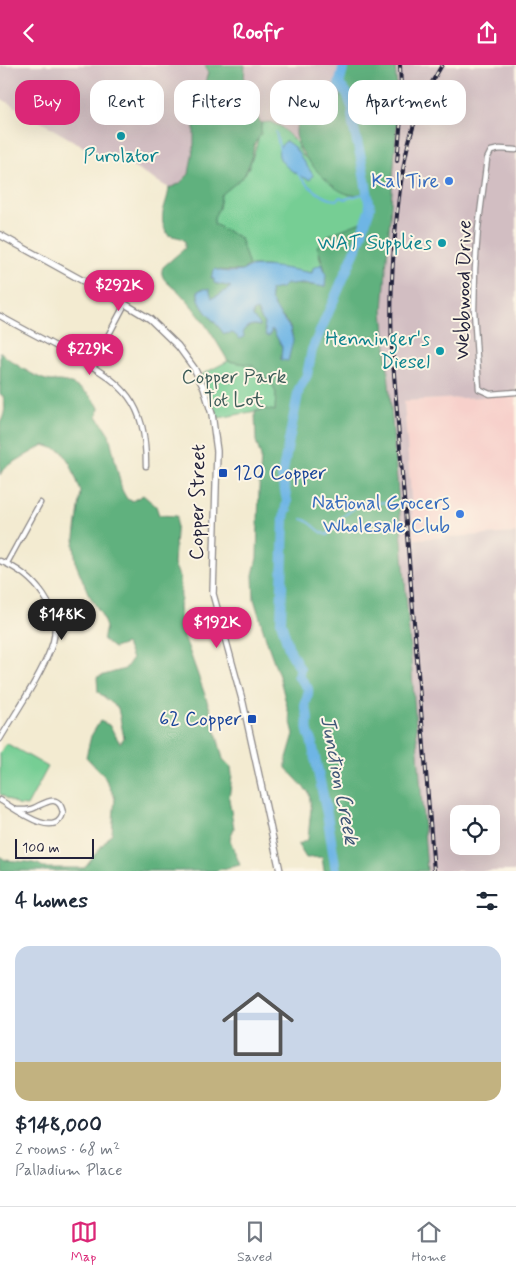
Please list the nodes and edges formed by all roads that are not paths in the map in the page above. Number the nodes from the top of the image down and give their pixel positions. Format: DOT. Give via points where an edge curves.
graph roads {
  1 [pos="516,150"];
  2 [pos="0,235"];
  3 [pos="125,304"];
  4 [pos="0,316"];
  5 [pos="92,366"];
  6 [pos="516,392"];
  7 [pos="146,466"];
  8 [pos="40,503"];
  9 [pos="0,561"];
  10 [pos="7,563"];
  11 [pos="0,739"];
  12 [pos="0,800"];
  13 [pos="17,810"];
  14 [pos="280,871"];
  1 -- 6 [label="street, Webbwood Drive" via="491,151 487,159 477,237 474,310 479,389 490,394"];
  2 -- 3 [label="street, Copper Street"];
  3 -- 5 [label="street"];
  3 -- 14 [label="street, Copper Street" via="160,327 178,345 194,368 208,400 217,451 213,594 243,703"];
  4 -- 5 [label="street"];
  5 -- 7 [label="street" via="116,383 136,409 143,429"];
  8 -- 10 [label="street"];
  9 -- 10 [label="street"];
  10 -- 11 [label="street" via="40,588 53,617 54,631 52,647 42,667"];
  12 -- 13 [label="street"];
  13 -- 13 [label="street" via="53,801 60,805 63,813 56,823 47,825"];
}
